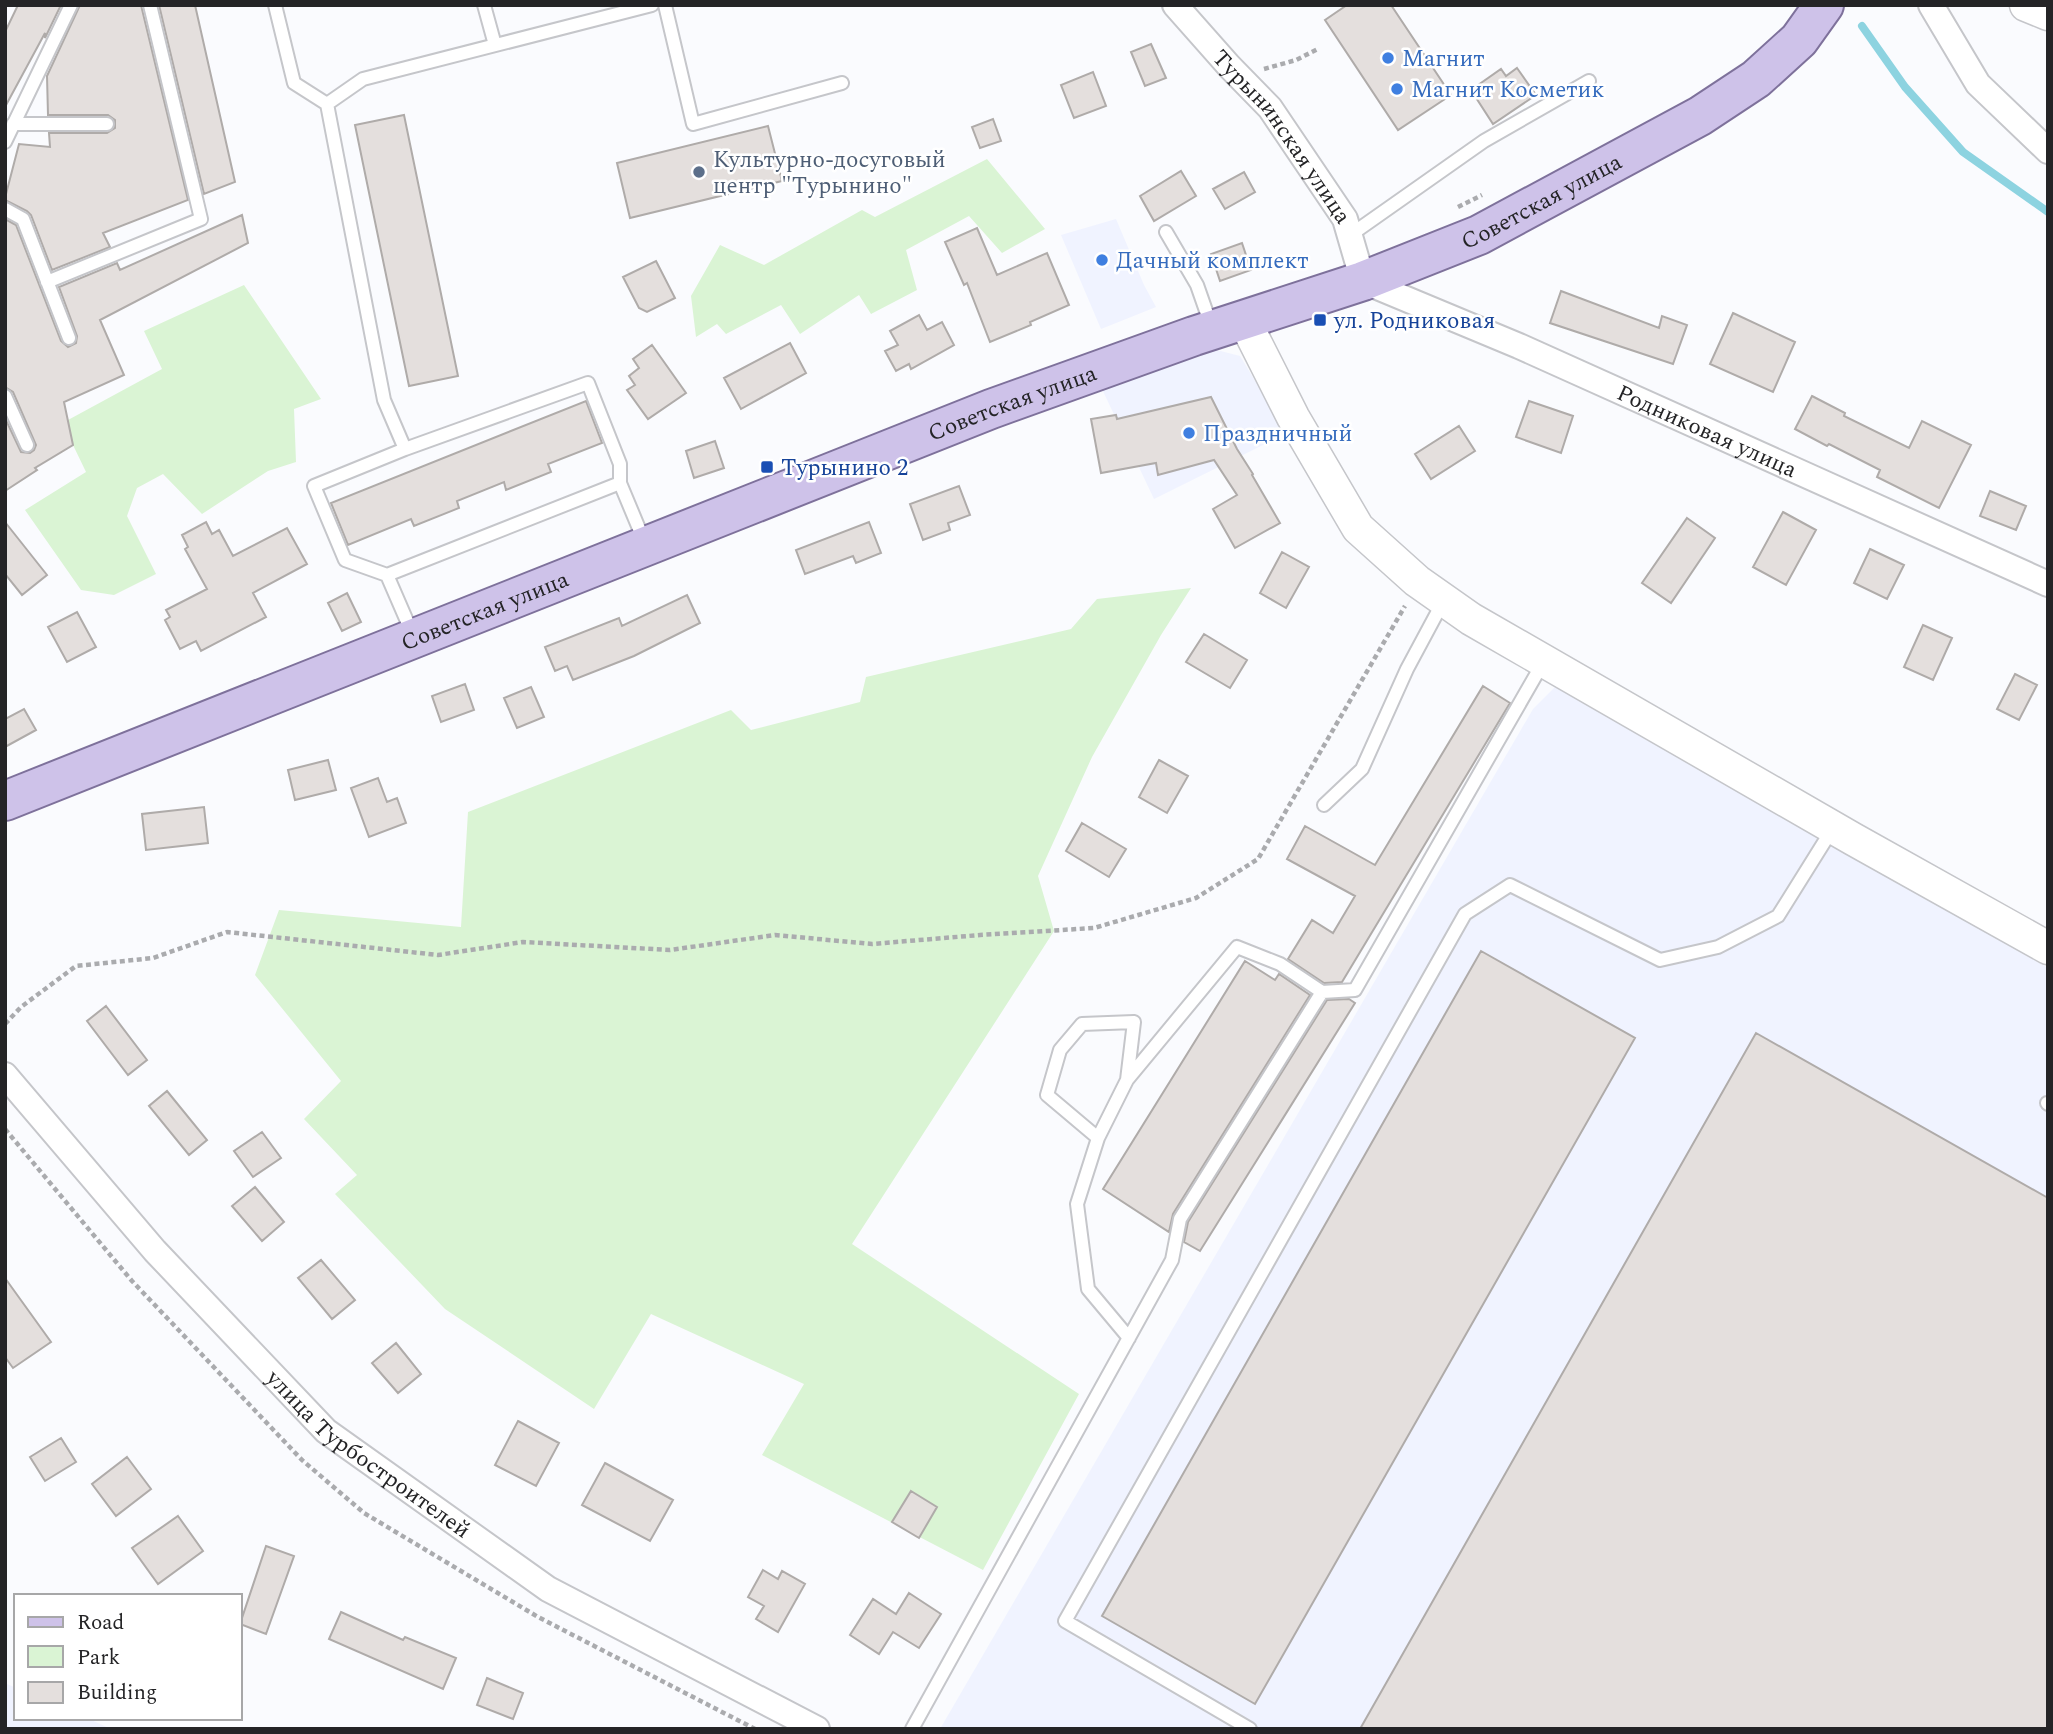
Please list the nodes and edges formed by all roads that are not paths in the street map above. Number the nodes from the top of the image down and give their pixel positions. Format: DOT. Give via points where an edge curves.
graph roads {
  1 [pos="71,5"];
  2 [pos="150,5"];
  3 [pos="275,5"];
  4 [pos="484,5"];
  5 [pos="652,5"];
  6 [pos="665,5"];
  7 [pos="1175,5"];
  8 [pos="1824,5"];
  9 [pos="1931,5"];
  10 [pos="2026,5"];
  11 [pos="2048,14"];
  12 [pos="495,45"];
  13 [pos="1590,81"];
  14 [pos="842,83"];
  15 [pos="327,104"];
  16 [pos="13,124"];
  17 [pos="107,124"];
  18 [pos="5,142"];
  19 [pos="2048,151"];
  20 [pos="5,209"];
  21 [pos="1166,232"];
  22 [pos="1349,236"];
  23 [pos="1363,281"];
  24 [pos="47,282"];
  25 [pos="1228,325"];
  26 [pos="69,338"];
  27 [pos="5,396"];
  28 [pos="27,445"];
  29 [pos="405,449"];
  30 [pos="620,483"];
  31 [pos="647,546"];
  32 [pos="387,575"];
  33 [pos="2048,584"];
  34 [pos="1444,600"];
  35 [pos="414,639"];
  36 [pos="1544,661"];
  37 [pos="5,801"];
  38 [pos="1324,805"];
  39 [pos="1833,828"];
  40 [pos="2048,948"];
  41 [pos="1322,992"];
  42 [pos="5,1075"];
  43 [pos="1127,1080"];
  44 [pos="1098,1138"];
  45 [pos="1129,1338"];
  46 [pos="817,1729"];
  47 [pos="912,1729"];
  48 [pos="1250,1729"];
  1 -- 16 [label="lane"];
  2 -- 24 [label="lane" via="201,219"];
  3 -- 15 [label="lane" via="294,83"];
  4 -- 12 [label="lane"];
  5 -- 12 [label="lane"];
  6 -- 14 [label="lane" via="693,124"];
  7 -- 22 [label="street, Турынинская улица" via="1270,107 1345,219"];
  8 -- 23 [label="main road, Советская улица" via="1799,40 1756,79 1700,116 1479,235"];
  9 -- 19 [label="street" via="1978,84"];
  10 -- 11 [label="street"];
  12 -- 15 [label="lane" via="363,79"];
  13 -- 22 [label="lane" via="1484,141"];
  15 -- 29 [label="lane" via="384,400"];
  16 -- 17 [label="lane"];
  16 -- 18 [label="lane"];
  20 -- 24 [label="lane" via="23,219"];
  21 -- 25 [label="lane" via="1197,285"];
  22 -- 23 [label="street, Турынинская улица"];
  23 -- 25 [label="main road, Советская улица"];
  23 -- 33 [label="street, Родниковая улица" via="1520,346"];
  24 -- 26 [label="lane"];
  25 -- 31 [label="main road, Советская улица" via="991,409"];
  25 -- 34 [label="street" via="1293,417 1358,528"];
  27 -- 28 [label="lane"];
  29 -- 30 [label="lane" via="588,383 620,464"];
  29 -- 32 [label="lane" via="314,486 345,560"];
  30 -- 31 [label="lane"];
  30 -- 32 [label="lane"];
  31 -- 35 [label="main road, Советская улица"];
  32 -- 35 [label="lane"];
  34 -- 36 [label="street"];
  34 -- 38 [label="lane" via="1362,769"];
  35 -- 37 [label="main road, Советская улица"];
  36 -- 39 [label="street"];
  36 -- 41 [label="lane" via="1355,990"];
  39 -- 40 [label="street"];
  39 -- 48 [label="lane" via="1778,916 1718,947 1660,960 1510,885 1465,914 1065,1621"];
  41 -- 43 [label="lane" via="1280,964 1237,947"];
  41 -- 45 [label="lane" via="1180,1219 1172,1260"];
  42 -- 46 [label="street, улица Турбостроителей" via="155,1251 326,1431 548,1589"];
  43 -- 44 [label="lane"];
  43 -- 44 [label="lane" via="1134,1022 1082,1024 1060,1049 1047,1095"];
  44 -- 45 [label="lane" via="1077,1204 1088,1289"];
  45 -- 47 [label="lane"];
}
